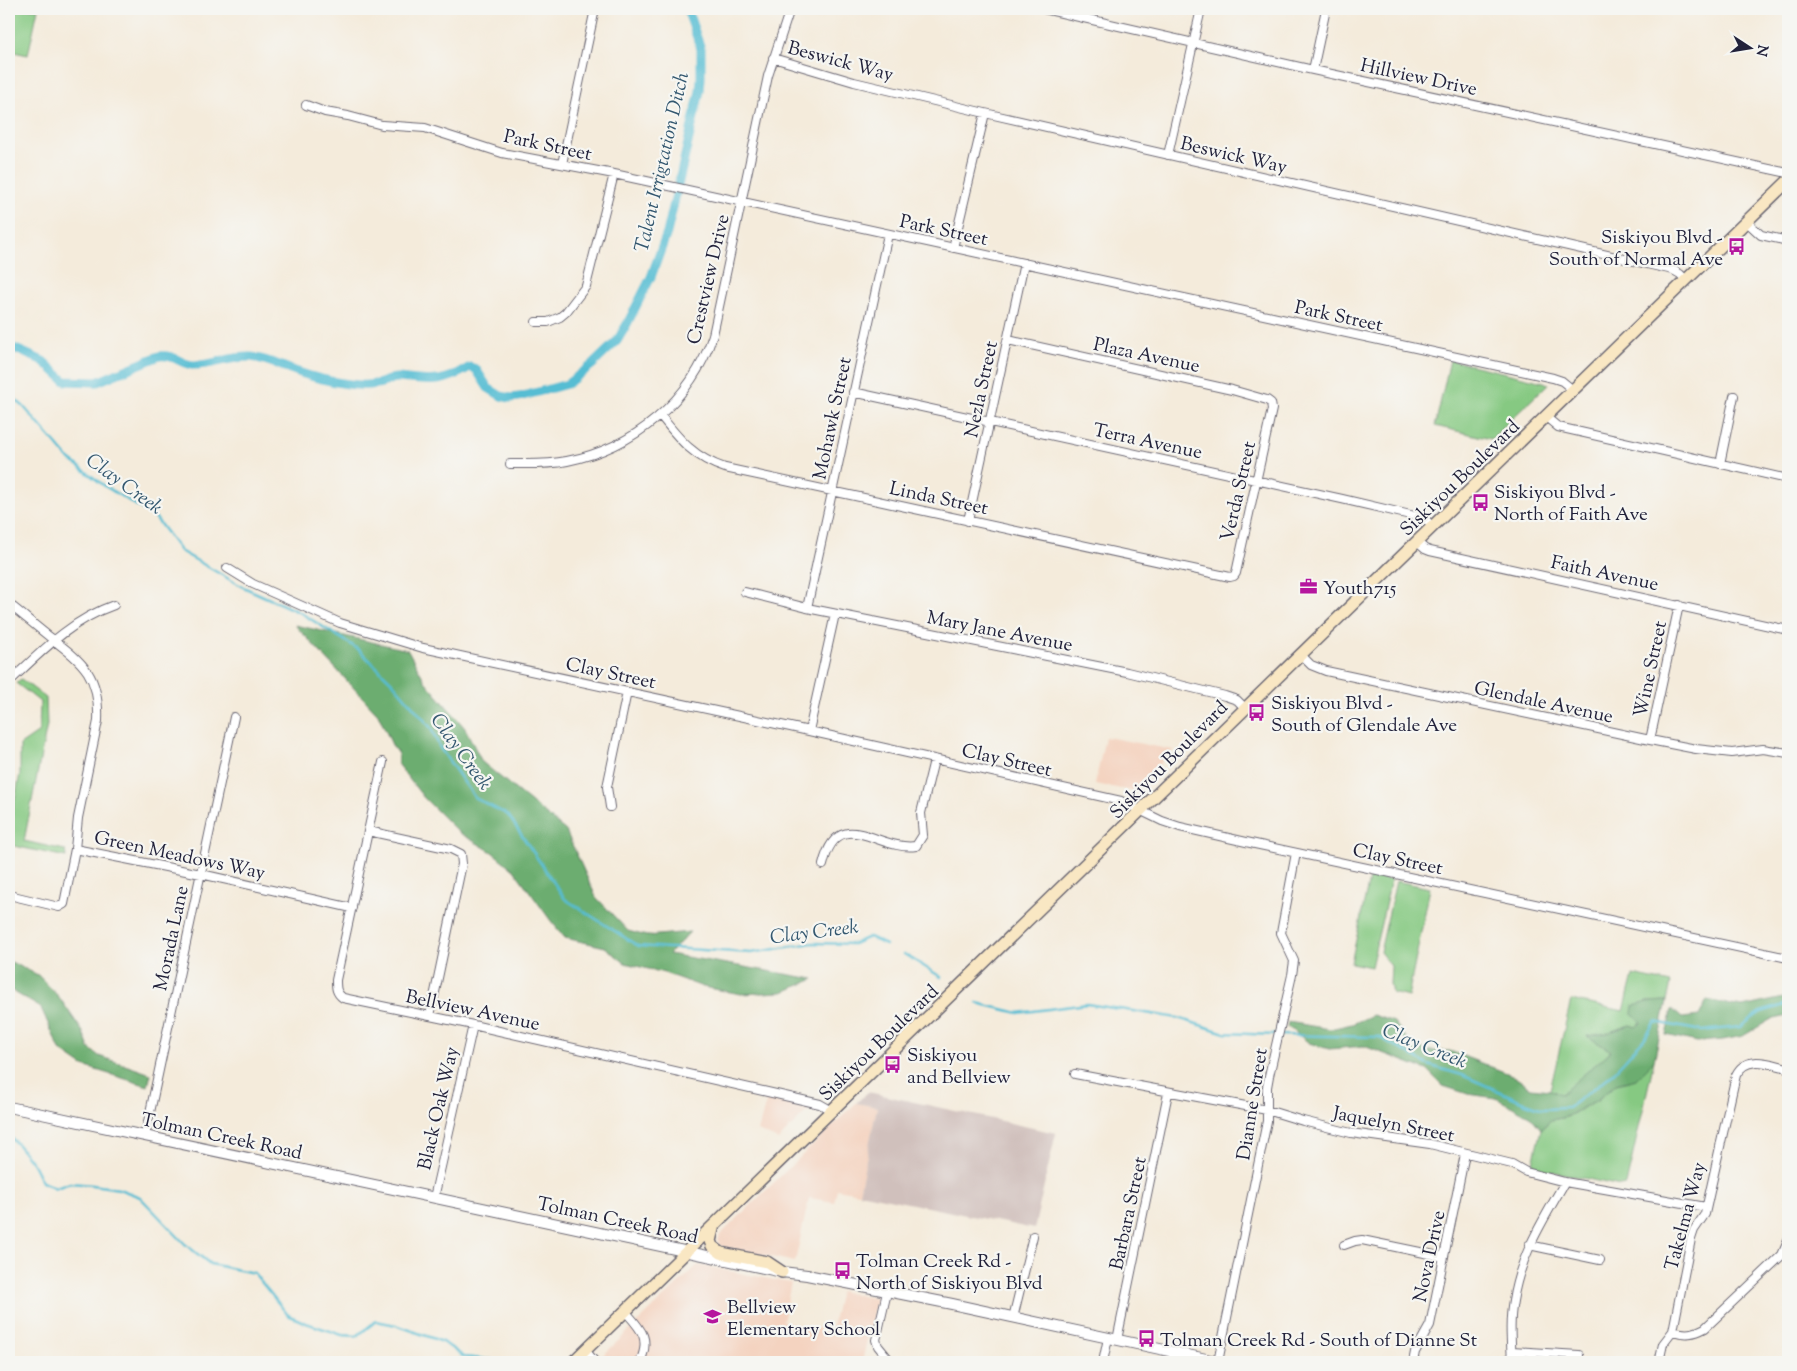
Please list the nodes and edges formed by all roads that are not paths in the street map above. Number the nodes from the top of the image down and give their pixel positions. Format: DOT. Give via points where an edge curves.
graph roads {
  1 [pos="595,9"];
  2 [pos="790,9"];
  3 [pos="1044,9"];
  4 [pos="1201,9"];
  5 [pos="1326,9"];
  6 [pos="1194,44"];
  7 [pos="773,58"];
  8 [pos="1313,70"];
  9 [pos="306,105"];
  10 [pos="985,113"];
  11 [pos="1168,155"];
  12 [pos="562,164"];
  13 [pos="1788,173"];
  14 [pos="614,174"];
  15 [pos="1788,181"];
  16 [pos="742,202"];
  17 [pos="1747,222"];
  18 [pos="888,234"];
  19 [pos="1788,241"];
  20 [pos="953,248"];
  21 [pos="1024,264"];
  22 [pos="1686,280"];
  23 [pos="536,322"];
  24 [pos="1008,340"];
  25 [pos="1573,390"];
  26 [pos="853,392"];
  27 [pos="1734,396"];
  28 [pos="1272,409"];
  29 [pos="660,415"];
  30 [pos="1546,417"];
  31 [pos="990,422"];
  32 [pos="510,464"];
  33 [pos="1720,464"];
  34 [pos="1788,479"];
  35 [pos="1256,480"];
  36 [pos="832,490"];
  37 [pos="968,521"];
  38 [pos="1432,526"];
  39 [pos="1417,542"];
  40 [pos="227,568"];
  41 [pos="1230,577"];
  42 [pos="744,592"];
  43 [pos="9,604"];
  44 [pos="1679,605"];
  45 [pos="114,606"];
  46 [pos="807,608"];
  47 [pos="835,614"];
  48 [pos="1788,630"];
  49 [pos="54,640"];
  50 [pos="1300,654"];
  51 [pos="9,682"];
  52 [pos="628,692"];
  53 [pos="1245,708"];
  54 [pos="234,717"];
  55 [pos="809,731"];
  56 [pos="1650,740"];
  57 [pos="1788,753"];
  58 [pos="934,760"];
  59 [pos="384,762"];
  60 [pos="610,807"];
  61 [pos="1141,811"];
  62 [pos="368,831"];
  63 [pos="76,849"];
  64 [pos="1296,853"];
  65 [pos="823,866"];
  66 [pos="200,874"];
  67 [pos="9,895"];
  68 [pos="352,908"];
  69 [pos="1788,958"];
  70 [pos="430,1016"];
  71 [pos="473,1025"];
  72 [pos="1788,1068"];
  73 [pos="1075,1074"];
  74 [pos="1168,1093"];
  75 [pos="9,1107"];
  76 [pos="1267,1110"];
  77 [pos="831,1112"];
  78 [pos="145,1136"];
  79 [pos="1465,1154"];
  80 [pos="1565,1182"];
  81 [pos="434,1198"];
  82 [pos="1706,1207"];
  83 [pos="714,1225"];
  84 [pos="1033,1236"];
  85 [pos="1788,1241"];
  86 [pos="1344,1245"];
  87 [pos="1530,1245"];
  88 [pos="687,1252"];
  89 [pos="1444,1257"];
  90 [pos="1600,1260"];
  91 [pos="782,1272"];
  92 [pos="887,1292"];
  93 [pos="625,1311"];
  94 [pos="1013,1318"];
  95 [pos="1673,1331"];
  96 [pos="1113,1339"];
  97 [pos="585,1350"];
  98 [pos="1512,1351"];
  99 [pos="1578,1355"];
  100 [pos="1198,1360"];
  101 [pos="573,1362"];
  102 [pos="595,1362"];
  103 [pos="640,1362"];
  104 [pos="891,1362"];
  105 [pos="1103,1362"];
  106 [pos="1219,1362"];
  107 [pos="1413,1362"];
  108 [pos="1512,1362"];
  109 [pos="1659,1362"];
  1 -- 12 [label="street"];
  2 -- 7 [label="street, Crestview Drive"];
  3 -- 6 [label="street, Hillview Drive"];
  4 -- 6 [label="street"];
  5 -- 8 [label="street"];
  6 -- 8 [label="street, Hillview Drive"];
  6 -- 11 [label="street"];
  7 -- 10 [label="street, Beswick Way" via="854,82"];
  7 -- 16 [label="street, Crestview Drive"];
  8 -- 13 [label="street, Hillview Drive"];
  9 -- 12 [label="street, Park Street" via="382,126 425,128 502,153"];
  10 -- 11 [label="street, Beswick Way"];
  10 -- 20 [label="street"];
  11 -- 22 [label="street, Beswick Way" via="1673,270"];
  12 -- 14 [label="street, Park Street"];
  14 -- 16 [label="street, Park Street"];
  14 -- 23 [label="street" via="586,286 560,317"];
  15 -- 17 [label="main road, Siskiyou Boulevard"];
  16 -- 18 [label="street, Park Street"];
  16 -- 29 [label="street, Crestview Drive" via="708,348 690,383"];
  17 -- 19 [label="street" via="1761,235"];
  17 -- 22 [label="main road, Siskiyou Boulevard"];
  18 -- 20 [label="street, Park Street"];
  18 -- 26 [label="street, Mohawk Street"];
  20 -- 21 [label="street, Park Street"];
  21 -- 24 [label="street, Nezla Street"];
  21 -- 25 [label="street, Park Street" via="1553,378"];
  22 -- 25 [label="main road, Siskiyou Boulevard"];
  24 -- 28 [label="street, Plaza Avenue" via="1251,394 1267,400"];
  24 -- 31 [label="street, Nezla Street"];
  25 -- 30 [label="main road, Siskiyou Boulevard"];
  26 -- 31 [label="street, Terra Avenue"];
  26 -- 36 [label="street, Mohawk Street"];
  27 -- 33 [label="street"];
  28 -- 35 [label="street, Verda Street"];
  29 -- 32 [label="street, Crestview Drive" via="630,438 595,454 555,463"];
  29 -- 36 [label="street, Linda Street" via="688,447 711,463"];
  30 -- 33 [label="street" via="1558,426"];
  30 -- 38 [label="main road, Siskiyou Boulevard"];
  31 -- 35 [label="street, Terra Avenue"];
  31 -- 37 [label="street, Nezla Street"];
  33 -- 34 [label="street"];
  35 -- 38 [label="street, Terra Avenue" via="1419,517"];
  35 -- 41 [label="street, Verda Street" via="1236,573"];
  36 -- 37 [label="street, Linda Street"];
  36 -- 46 [label="street, Mohawk Street"];
  37 -- 41 [label="street, Linda Street"];
  38 -- 39 [label="main road, Siskiyou Boulevard"];
  39 -- 44 [label="street, Faith Avenue" via="1430,551"];
  39 -- 50 [label="main road, Siskiyou Boulevard"];
  40 -- 52 [label="street, Clay Street" via="253,584 340,623 422,648"];
  42 -- 46 [label="street, Mary Jane Avenue"];
  43 -- 49 [label="street, Green Meadows Way"];
  44 -- 48 [label="street, Faith Avenue"];
  44 -- 56 [label="street, Wine Street"];
  45 -- 49 [label="street" via="84,618"];
  46 -- 47 [label="street, Mary Jane Avenue"];
  47 -- 53 [label="street, Mary Jane Avenue" via="1127,672 1225,696 1237,700"];
  47 -- 55 [label="street"];
  49 -- 51 [label="street"];
  49 -- 63 [label="street, Green Meadows Way" via="85,667 97,697 98,720 78,818"];
  50 -- 53 [label="main road, Siskiyou Boulevard"];
  50 -- 56 [label="street, Glendale Avenue" via="1311,665 1326,671"];
  52 -- 55 [label="street, Clay Street"];
  52 -- 60 [label="street" via="607,787"];
  53 -- 61 [label="main road, Siskiyou Boulevard"];
  54 -- 66 [label="street, Morada Lane"];
  55 -- 58 [label="street, Clay Street"];
  56 -- 57 [label="street, Glendale Avenue" via="1719,752 1762,750"];
  58 -- 61 [label="street, Clay Street" via="1121,801"];
  58 -- 65 [label="street" via="921,813 923,835 916,846 904,847 847,832 833,842"];
  59 -- 62 [label="street, Bellview Avenue"];
  61 -- 64 [label="street, Clay Street" via="1180,827"];
  61 -- 77 [label="main road, Siskiyou Boulevard"];
  62 -- 68 [label="street, Bellview Avenue"];
  62 -- 70 [label="street" via="462,854"];
  63 -- 66 [label="street, Green Meadows Way"];
  63 -- 67 [label="street" via="62,907"];
  64 -- 69 [label="street, Clay Street"];
  64 -- 76 [label="street, Dianne Street" via="1281,933 1294,962 1269,1076"];
  66 -- 68 [label="street, Green Meadows Way"];
  66 -- 78 [label="street, Morada Lane"];
  68 -- 70 [label="street, Bellview Avenue" via="336,980 337,992 343,998"];
  70 -- 71 [label="street, Bellview Avenue"];
  71 -- 77 [label="street, Bellview Avenue" via="820,1104"];
  71 -- 81 [label="street, Black Oak Way"];
  72 -- 82 [label="street, Takelma Way" via="1753,1062 1738,1070"];
  73 -- 74 [label="street, Jaquelyn Street"];
  74 -- 76 [label="street, Jaquelyn Street"];
  74 -- 96 [label="street, Barbara Street"];
  75 -- 78 [label="street, Tolman Creek Road"];
  76 -- 79 [label="street, Jaquelyn Street" via="1351,1133 1430,1144"];
  76 -- 106 [label="street, Dianne Street"];
  77 -- 83 [label="main road, Siskiyou Boulevard"];
  78 -- 81 [label="street, Tolman Creek Road"];
  79 -- 80 [label="street, Jaquelyn Street" via="1512,1164 1526,1172"];
  79 -- 89 [label="street, Nova Drive"];
  80 -- 82 [label="street, Jaquelyn Street"];
  80 -- 87 [label="street"];
  81 -- 88 [label="street, Tolman Creek Road"];
  82 -- 95 [label="street, Takelma Way" via="1691,1239"];
  83 -- 88 [label="main road, Siskiyou Boulevard"];
  83 -- 91 [label="main road" via="710,1241 716,1250 767,1262"];
  84 -- 94 [label="street"];
  85 -- 95 [label="street" via="1782,1256 1705,1328 1689,1334"];
  86 -- 89 [label="street" via="1362,1240"];
  87 -- 90 [label="street"];
  87 -- 98 [label="street" via="1512,1302"];
  88 -- 91 [label="street, Tolman Creek Road"];
  88 -- 93 [label="main road, Siskiyou Boulevard"];
  89 -- 107 [label="street, Nova Drive" via="1430,1326"];
  91 -- 92 [label="street, Tolman Creek Road"];
  92 -- 94 [label="street, Tolman Creek Road"];
  92 -- 104 [label="street" via="876,1340"];
  93 -- 97 [label="main road, Siskiyou Boulevard"];
  93 -- 103 [label="street" via="646,1342"];
  94 -- 96 [label="street, Tolman Creek Road"];
  95 -- 109 [label="street, Takelma Way" via="1663,1344"];
  96 -- 100 [label="street, Tolman Creek Road"];
  96 -- 105 [label="street, Barbara Street"];
  97 -- 101 [label="main road, Siskiyou Boulevard"];
  97 -- 102 [label="street"];
  98 -- 99 [label="street"];
  98 -- 108 [label="street"];
  100 -- 106 [label="street, Tolman Creek Road"];
}
